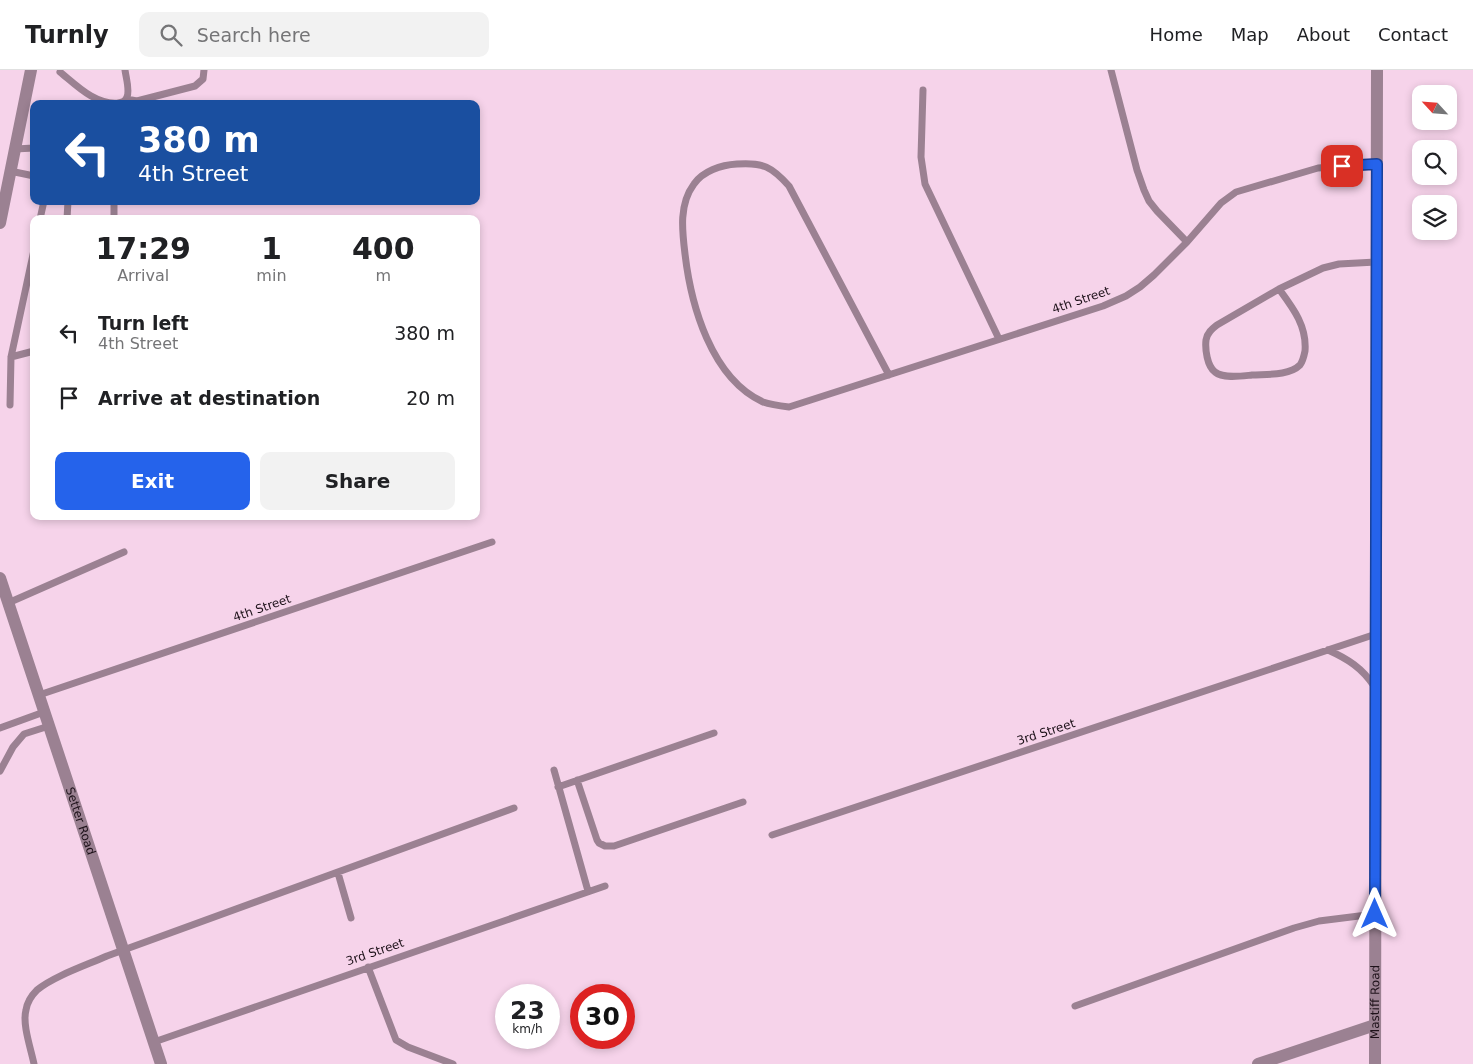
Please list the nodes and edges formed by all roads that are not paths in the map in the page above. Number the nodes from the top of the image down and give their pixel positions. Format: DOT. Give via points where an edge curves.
graph roads {
  1 [pos="31,70"];
  2 [pos="51,70"];
  3 [pos="126,70"];
  4 [pos="204,70"];
  5 [pos="1110,70"];
  6 [pos="1376,70"];
  7 [pos="61,71"];
  8 [pos="923,90"];
  9 [pos="126,99"];
  10 [pos="102,100"];
  11 [pos="132,100"];
  12 [pos="141,100"];
  13 [pos="30,148"];
  14 [pos="14,149"];
  15 [pos="1377,164"];
  16 [pos="10,171"];
  17 [pos="30,175"];
  18 [pos="0,223"];
  19 [pos="1187,242"];
  20 [pos="1376,262"];
  21 [pos="30,269"];
  22 [pos="1279,289"];
  23 [pos="999,339"];
  24 [pos="30,354"];
  25 [pos="11,357"];
  26 [pos="889,375"];
  27 [pos="10,405"];
  28 [pos="492,542"];
  29 [pos="124,552"];
  30 [pos="0,578"];
  31 [pos="8,602"];
  32 [pos="1376,634"];
  33 [pos="1328,650"];
  34 [pos="1376,688"];
  35 [pos="39,695"];
  36 [pos="44,712"];
  37 [pos="49,726"];
  38 [pos="0,728"];
  39 [pos="714,733"];
  40 [pos="554,770"];
  41 [pos="0,771"];
  42 [pos="577,780"];
  43 [pos="558,787"];
  44 [pos="743,802"];
  45 [pos="514,808"];
  46 [pos="772,835"];
  47 [pos="338,873"];
  48 [pos="605,886"];
  49 [pos="588,892"];
  50 [pos="1375,914"];
  51 [pos="351,918"];
  52 [pos="124,951"];
  53 [pos="368,967"];
  54 [pos="1075,1006"];
  55 [pos="1375,1025"];
  56 [pos="154,1042"];
  57 [pos="34,1064"];
  58 [pos="161,1064"];
  59 [pos="453,1064"];
  60 [pos="1258,1064"];
  61 [pos="1375,1064"];
  1 -- 14 [label="street"];
  2 -- 7 [label="lane"];
  3 -- 9 [label="lane"];
  4 -- 12 [label="lane" via="203,79 195,86"];
  5 -- 19 [label="lane" via="1136,170 1149,201"];
  6 -- 15 [label="street, Mastiff Road"];
  7 -- 10 [label="lane" via="92,97"];
  8 -- 23 [label="lane" via="921,157 925,184"];
  9 -- 11 [label="lane"];
  13 -- 14 [label="lane"];
  14 -- 16 [label="street"];
  15 -- 19 [label="lane, 4th Street" via="1318,168 1236,192 1221,203"];
  15 -- 20 [label="street, Mastiff Road"];
  16 -- 17 [label="lane"];
  16 -- 18 [label="street"];
  19 -- 23 [label="lane, 4th Street" via="1154,275 1126,296"];
  20 -- 22 [label="lane" via="1323,268"];
  20 -- 32 [label="street, Mastiff Road"];
  21 -- 25 [label="lane"];
  22 -- 22 [label="lane" via="1304,332 1304,357 1300,364 1292,370 1271,374 1222,376 1214,372 1207,355 1206,340 1210,331"];
  23 -- 26 [label="lane, 4th Street"];
  24 -- 25 [label="lane"];
  25 -- 27 [label="lane"];
  26 -- 26 [label="lane, 4th Street" via="789,186 776,172 761,164 727,164 707,172 694,183 682,211 686,264 706,337 731,377 762,401 789,407"];
  28 -- 35 [label="lane, 4th Street"];
  29 -- 31 [label="lane"];
  30 -- 31 [label="street, Setter Road"];
  31 -- 35 [label="street, Setter Road"];
  32 -- 33 [label="lane, 3rd Street"];
  32 -- 34 [label="street, Mastiff Road"];
  33 -- 34 [label="lane" via="1355,664"];
  33 -- 46 [label="lane, 3rd Street"];
  34 -- 50 [label="street, Mastiff Road"];
  35 -- 36 [label="street, Setter Road"];
  36 -- 37 [label="street, Setter Road"];
  36 -- 38 [label="lane"];
  37 -- 41 [label="lane" via="24,734"];
  37 -- 52 [label="street, Setter Road"];
  39 -- 42 [label="lane"];
  40 -- 43 [label="lane"];
  42 -- 43 [label="lane"];
  42 -- 44 [label="lane" via="597,840 605,846 614,846"];
  43 -- 49 [label="lane"];
  45 -- 47 [label="lane"];
  47 -- 51 [label="lane"];
  47 -- 52 [label="lane"];
  48 -- 49 [label="lane, 3rd Street"];
  49 -- 53 [label="lane, 3rd Street"];
  50 -- 54 [label="lane" via="1294,928"];
  50 -- 55 [label="street, Mastiff Road"];
  52 -- 56 [label="street, Setter Road"];
  52 -- 57 [label="lane" via="60,977 37,990 29,1000 25,1020"];
  53 -- 56 [label="lane, 3rd Street"];
  53 -- 59 [label="lane" via="396,1040"];
  55 -- 60 [label="street"];
  55 -- 61 [label="street, Mastiff Road"];
  56 -- 58 [label="street, Setter Road"];
}
